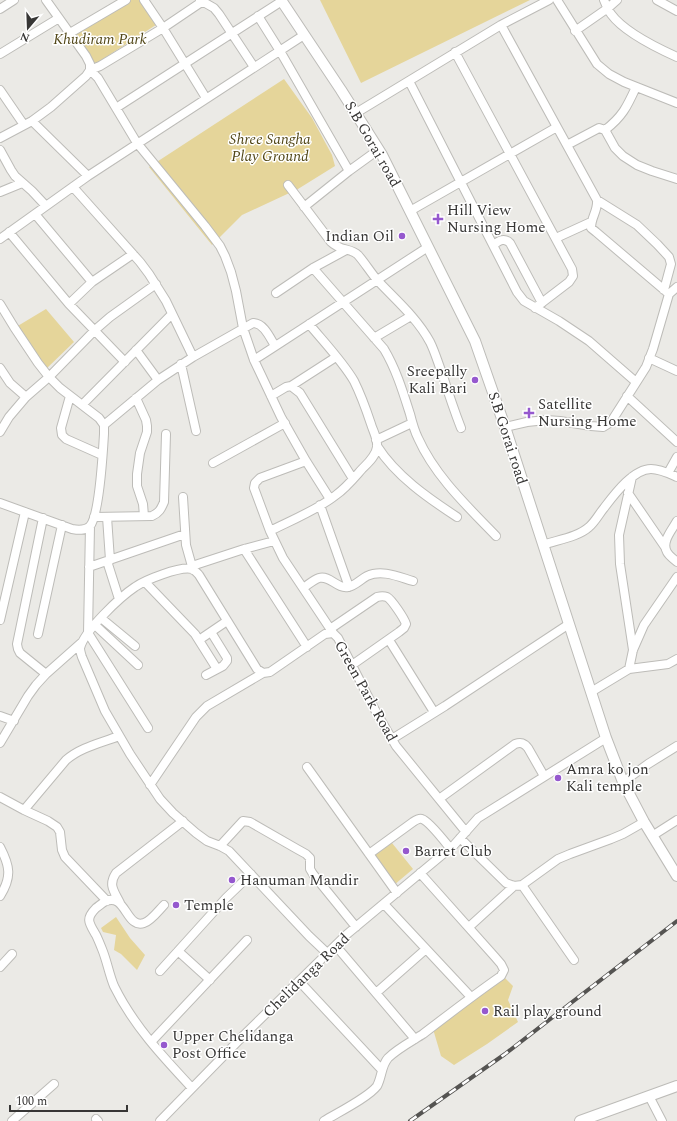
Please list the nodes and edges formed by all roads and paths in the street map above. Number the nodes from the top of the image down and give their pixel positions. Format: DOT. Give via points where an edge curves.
graph roads {
  1 [pos="14,0"];
  2 [pos="46,0"];
  3 [pos="126,0"];
  4 [pos="144,0"];
  5 [pos="281,0"];
  6 [pos="548,0"];
  7 [pos="557,0"];
  8 [pos="617,0"];
  9 [pos="657,0"];
  10 [pos="201,1"];
  11 [pos="606,4"];
  12 [pos="0,9"];
  13 [pos="677,11"];
  14 [pos="258,16"];
  15 [pos="59,18"];
  16 [pos="501,25"];
  17 [pos="163,28"];
  18 [pos="575,31"];
  19 [pos="232,32"];
  20 [pos="70,33"];
  21 [pos="304,35"];
  22 [pos="280,51"];
  23 [pos="456,52"];
  24 [pos="0,54"];
  25 [pos="677,57"];
  26 [pos="184,63"];
  27 [pos="254,67"];
  28 [pos="90,70"];
  29 [pos="409,81"];
  30 [pos="636,87"];
  31 [pos="0,90"];
  32 [pos="206,98"];
  33 [pos="677,103"];
  34 [pos="116,108"];
  35 [pos="356,113"];
  36 [pos="32,121"];
  37 [pos="24,125"];
  38 [pos="557,127"];
  39 [pos="605,130"];
  40 [pos="0,138"];
  41 [pos="138,143"];
  42 [pos="567,145"];
  43 [pos="0,150"];
  44 [pos="378,150"];
  45 [pos="510,153"];
  46 [pos="349,171"];
  47 [pos="88,176"];
  48 [pos="677,179"];
  49 [pos="461,182"];
  50 [pos="22,183"];
  51 [pos="288,185"];
  52 [pos="73,187"];
  53 [pos="0,192"];
  54 [pos="597,200"];
  55 [pos="46,206"];
  56 [pos="304,207"];
  57 [pos="410,211"];
  58 [pos="35,214"];
  59 [pos="591,222"];
  60 [pos="9,232"];
  61 [pos="556,238"];
  62 [pos="0,239"];
  63 [pos="492,245"];
  64 [pos="428,246"];
  65 [pos="346,250"];
  66 [pos="133,254"];
  67 [pos="313,268"];
  68 [pos="377,280"];
  69 [pos="92,282"];
  70 [pos="156,284"];
  71 [pos="677,287"];
  72 [pos="667,292"];
  73 [pos="276,294"];
  74 [pos="342,302"];
  75 [pos="0,304"];
  76 [pos="69,304"];
  77 [pos="539,305"];
  78 [pos="172,314"];
  79 [pos="411,316"];
  80 [pos="309,324"];
  81 [pos="243,328"];
  82 [pos="95,330"];
  83 [pos="374,338"];
  84 [pos="275,346"];
  85 [pos="136,350"];
  86 [pos="194,356"];
  87 [pos="336,357"];
  88 [pos="650,358"];
  89 [pos="254,360"];
  90 [pos="125,362"];
  91 [pos="181,364"];
  92 [pos="0,368"];
  93 [pos="677,371"];
  94 [pos="49,377"];
  95 [pos="158,380"];
  96 [pos="636,382"];
  97 [pos="291,386"];
  98 [pos="70,396"];
  99 [pos="270,396"];
  100 [pos="627,396"];
  101 [pos="26,397"];
  102 [pos="136,398"];
  103 [pos="82,405"];
  104 [pos="285,423"];
  105 [pos="412,423"];
  106 [pos="104,425"];
  107 [pos="505,427"];
  108 [pos="461,428"];
  109 [pos="196,431"];
  110 [pos="0,432"];
  111 [pos="166,434"];
  112 [pos="677,442"];
  113 [pos="377,443"];
  114 [pos="102,455"];
  115 [pos="677,457"];
  116 [pos="306,461"];
  117 [pos="213,462"];
  118 [pos="668,473"];
  119 [pos="677,477"];
  120 [pos="632,478"];
  121 [pos="353,479"];
  122 [pos="628,493"];
  123 [pos="183,497"];
  124 [pos="330,499"];
  125 [pos="0,503"];
  126 [pos="320,506"];
  127 [pos="25,512"];
  128 [pos="144,516"];
  129 [pos="94,517"];
  130 [pos="107,517"];
  131 [pos="457,517"];
  132 [pos="43,518"];
  133 [pos="677,522"];
  134 [pos="62,525"];
  135 [pos="90,526"];
  136 [pos="270,531"];
  137 [pos="185,534"];
  138 [pos="496,536"];
  139 [pos="274,540"];
  140 [pos="543,545"];
  141 [pos="665,547"];
  142 [pos="244,549"];
  143 [pos="108,561"];
  144 [pos="677,562"];
  145 [pos="89,567"];
  146 [pos="192,568"];
  147 [pos="677,577"];
  148 [pos="413,581"];
  149 [pos="145,582"];
  150 [pos="349,587"];
  151 [pos="303,588"];
  152 [pos="119,599"];
  153 [pos="101,618"];
  154 [pos="0,620"];
  155 [pos="228,621"];
  156 [pos="569,624"];
  157 [pos="95,625"];
  158 [pos="331,631"];
  159 [pos="211,632"];
  160 [pos="88,633"];
  161 [pos="38,634"];
  162 [pos="199,640"];
  163 [pos="389,640"];
  164 [pos="83,641"];
  165 [pos="134,646"];
  166 [pos="307,647"];
  167 [pos="633,650"];
  168 [pos="677,659"];
  169 [pos="138,665"];
  170 [pos="352,665"];
  171 [pos="217,669"];
  172 [pos="629,669"];
  173 [pos="263,673"];
  174 [pos="46,674"];
  175 [pos="206,675"];
  176 [pos="591,692"];
  177 [pos="434,712"];
  178 [pos="0,716"];
  179 [pos="14,721"];
  180 [pos="148,728"];
  181 [pos="119,736"];
  182 [pos="606,738"];
  183 [pos="392,739"];
  184 [pos="0,743"];
  185 [pos="677,746"];
  186 [pos="306,767"];
  187 [pos="544,776"];
  188 [pos="623,782"];
  189 [pos="150,784"];
  190 [pos="0,797"];
  191 [pos="439,799"];
  192 [pos="24,810"];
  193 [pos="677,820"];
  194 [pos="183,821"];
  195 [pos="644,822"];
  196 [pos="466,832"];
  197 [pos="652,836"];
  198 [pos="460,838"];
  199 [pos="220,846"];
  200 [pos="0,847"];
  201 [pos="450,848"];
  202 [pos="369,854"];
  203 [pos="420,873"];
  204 [pos="251,874"];
  205 [pos="677,876"];
  206 [pos="518,886"];
  207 [pos="397,893"];
  208 [pos="0,896"];
  209 [pos="107,901"];
  210 [pos="120,903"];
  211 [pos="164,904"];
  212 [pos="384,904"];
  213 [pos="356,927"];
  214 [pos="469,927"];
  215 [pos="247,940"];
  216 [pos="336,946"];
  217 [pos="426,949"];
  218 [pos="178,951"];
  219 [pos="12,954"];
  220 [pos="328,954"];
  221 [pos="574,960"];
  222 [pos="0,967"];
  223 [pos="160,970"];
  224 [pos="210,980"];
  225 [pos="299,981"];
  226 [pos="376,993"];
  227 [pos="472,998"];
  228 [pos="415,1039"];
  229 [pos="151,1042"];
  230 [pos="382,1070"];
  231 [pos="54,1084"];
  232 [pos="677,1086"];
  233 [pos="192,1088"];
  234 [pos="650,1096"];
  235 [pos="12,1121"];
  236 [pos="160,1121"];
  237 [pos="324,1121"];
  238 [pos="580,1121"];
  239 [pos="662,1121"];
  1 -- 12 [label="street"];
  2 -- 15 [label="street"];
  3 -- 20 [label="street"];
  4 -- 17 [label="street"];
  5 -- 14 [label="street"];
  5 -- 21 [label="street, S.B Gorai road"];
  6 -- 16 [label="street"];
  7 -- 18 [label="street"];
  8 -- 11 [label="street"];
  9 -- 13 [label="street"];
  10 -- 17 [label="street"];
  10 -- 19 [label="street" via="214,8"];
  11 -- 18 [label="street"];
  11 -- 25 [label="street" via="622,26"];
  14 -- 19 [label="street"];
  14 -- 22 [label="street"];
  15 -- 20 [label="street"];
  15 -- 24 [label="street"];
  16 -- 23 [label="street"];
  16 -- 38 [label="street"];
  17 -- 26 [label="street"];
  17 -- 28 [label="street"];
  18 -- 30 [label="street" via="597,64 608,74"];
  19 -- 26 [label="street"];
  19 -- 27 [label="street"];
  20 -- 28 [label="street" via="86,56"];
  21 -- 22 [label="street"];
  21 -- 35 [label="street, S.B Gorai road"];
  22 -- 27 [label="street"];
  22 -- 46 [label="street"];
  23 -- 29 [label="street"];
  23 -- 45 [label="street"];
  26 -- 32 [label="street"];
  26 -- 34 [label="street"];
  27 -- 32 [label="street"];
  28 -- 34 [label="street" via="98,78"];
  28 -- 36 [label="street"];
  29 -- 35 [label="street"];
  29 -- 49 [label="street"];
  30 -- 33 [label="street"];
  30 -- 39 [label="street" via="626,108"];
  31 -- 37 [label="street"];
  32 -- 41 [label="street"];
  34 -- 41 [label="street"];
  35 -- 44 [label="street, S.B Gorai road"];
  36 -- 37 [label="street"];
  36 -- 47 [label="street"];
  37 -- 40 [label="street"];
  38 -- 42 [label="street"];
  38 -- 45 [label="street"];
  39 -- 42 [label="street" via="599,128"];
  39 -- 48 [label="street" via="615,148 623,156 637,165"];
  41 -- 47 [label="street"];
  41 -- 81 [label="street" via="220,246 232,278"];
  42 -- 54 [label="street"];
  43 -- 50 [label="street"];
  44 -- 46 [label="street"];
  44 -- 57 [label="street, S.B Gorai road"];
  45 -- 49 [label="street"];
  45 -- 61 [label="street"];
  46 -- 56 [label="street"];
  47 -- 52 [label="street"];
  49 -- 57 [label="street"];
  49 -- 63 [label="street"];
  50 -- 53 [label="street"];
  50 -- 55 [label="street"];
  51 -- 56 [label="street"];
  52 -- 55 [label="street"];
  52 -- 66 [label="street"];
  54 -- 59 [label="street" via="598,207"];
  54 -- 72 [label="street" via="637,225 669,257 671,264"];
  55 -- 58 [label="street"];
  56 -- 65 [label="street" via="331,242"];
  57 -- 64 [label="street, S.B Gorai road"];
  58 -- 60 [label="street"];
  58 -- 69 [label="street"];
  59 -- 61 [label="street"];
  59 -- 72 [label="street" via="591,228"];
  60 -- 62 [label="street"];
  60 -- 76 [label="street"];
  61 -- 77 [label="street" via="573,276"];
  63 -- 77 [label="street" via="524,301"];
  63 -- 77 [label="street" via="503,239 510,243"];
  64 -- 68 [label="street"];
  64 -- 107 [label="street, S.B Gorai road" via="475,340"];
  65 -- 67 [label="street"];
  65 -- 68 [label="street" via="357,254"];
  66 -- 69 [label="street"];
  66 -- 70 [label="street"];
  67 -- 73 [label="street"];
  67 -- 74 [label="street"];
  68 -- 74 [label="street"];
  68 -- 79 [label="street"];
  69 -- 76 [label="street"];
  70 -- 78 [label="street"];
  70 -- 82 [label="street"];
  71 -- 72 [label="street"];
  72 -- 88 [label="street"];
  74 -- 80 [label="street"];
  74 -- 83 [label="street"];
  75 -- 94 [label="street"];
  76 -- 82 [label="street"];
  77 -- 96 [label="street" via="589,341"];
  78 -- 85 [label="street"];
  78 -- 86 [label="street"];
  79 -- 83 [label="street"];
  79 -- 108 [label="street" via="430,343"];
  80 -- 84 [label="street"];
  80 -- 87 [label="street"];
  81 -- 84 [label="street" via="254,323 261,325"];
  81 -- 86 [label="street"];
  81 -- 89 [label="street"];
  82 -- 90 [label="street"];
  82 -- 94 [label="street"];
  83 -- 105 [label="street" via="384,349 394,368"];
  84 -- 89 [label="street"];
  85 -- 90 [label="street"];
  85 -- 95 [label="street"];
  86 -- 91 [label="street"];
  87 -- 97 [label="street"];
  87 -- 113 [label="street" via="360,393"];
  88 -- 93 [label="street"];
  88 -- 96 [label="street"];
  89 -- 99 [label="street"];
  90 -- 103 [label="street"];
  91 -- 95 [label="street"];
  91 -- 109 [label="street"];
  92 -- 101 [label="street" via="10,383"];
  94 -- 98 [label="street"];
  94 -- 101 [label="street"];
  95 -- 102 [label="street"];
  96 -- 100 [label="street"];
  97 -- 99 [label="street"];
  97 -- 121 [label="street" via="300,393"];
  98 -- 103 [label="street"];
  98 -- 114 [label="street" via="61,428 62,435"];
  99 -- 104 [label="street"];
  100 -- 107 [label="street" via="611,422 603,427 546,420"];
  100 -- 112 [label="street"];
  101 -- 110 [label="street"];
  102 -- 106 [label="street"];
  102 -- 128 [label="street" via="147,426 137,474"];
  103 -- 106 [label="street"];
  104 -- 116 [label="street"];
  104 -- 117 [label="street"];
  105 -- 113 [label="street"];
  105 -- 138 [label="street" via="420,443 442,477"];
  106 -- 114 [label="street"];
  107 -- 140 [label="street, S.B Gorai road"];
  111 -- 128 [label="street" via="164,502 158,513"];
  113 -- 121 [label="street" via="376,452"];
  113 -- 131 [label="street" via="385,458 412,484"];
  114 -- 129 [label="street"];
  115 -- 118 [label="street"];
  116 -- 124 [label="street"];
  116 -- 136 [label="street" via="260,478 255,483 254,488"];
  118 -- 119 [label="street"];
  118 -- 120 [label="street" via="650,469"];
  120 -- 122 [label="street"];
  120 -- 140 [label="street" via="589,528"];
  121 -- 124 [label="street"];
  122 -- 141 [label="street"];
  122 -- 167 [label="street" via="619,535 619,550"];
  123 -- 137 [label="street"];
  124 -- 126 [label="street"];
  125 -- 127 [label="street"];
  126 -- 136 [label="street"];
  126 -- 150 [label="street"];
  127 -- 132 [label="street"];
  127 -- 154 [label="street"];
  128 -- 130 [label="street"];
  129 -- 130 [label="street"];
  129 -- 135 [label="street"];
  130 -- 143 [label="street"];
  132 -- 134 [label="street"];
  132 -- 174 [label="street" via="17,644 20,653"];
  133 -- 141 [label="street" via="666,540"];
  134 -- 135 [label="street" via="82,530"];
  134 -- 161 [label="street"];
  135 -- 145 [label="street"];
  136 -- 139 [label="street"];
  137 -- 143 [label="street"];
  137 -- 146 [label="street"];
  139 -- 142 [label="street"];
  139 -- 151 [label="street"];
  140 -- 156 [label="street, S.B Gorai road"];
  141 -- 144 [label="street" via="668,554"];
  142 -- 146 [label="street"];
  142 -- 166 [label="street"];
  143 -- 145 [label="street"];
  143 -- 152 [label="street"];
  145 -- 160 [label="street"];
  146 -- 149 [label="street" via="176,570"];
  146 -- 155 [label="street"];
  147 -- 167 [label="street" via="644,625"];
  148 -- 150 [label="street" via="380,573 367,576"];
  149 -- 152 [label="street"];
  149 -- 162 [label="street"];
  150 -- 151 [label="street" via="320,578"];
  151 -- 158 [label="street"];
  152 -- 153 [label="street"];
  153 -- 157 [label="street"];
  153 -- 165 [label="street"];
  155 -- 159 [label="street"];
  155 -- 173 [label="street" via="257,669"];
  156 -- 176 [label="street, S.B Gorai road"];
  156 -- 177 [label="street"];
  157 -- 160 [label="street"];
  157 -- 169 [label="street"];
  158 -- 163 [label="street" via="377,597 386,596 406,624"];
  158 -- 166 [label="street, Green Park Road"];
  158 -- 170 [label="street, Green Park Road" via="338,638"];
  159 -- 162 [label="street"];
  159 -- 171 [label="street" via="227,658 226,664"];
  160 -- 164 [label="street"];
  160 -- 180 [label="street"];
  162 -- 171 [label="street"];
  163 -- 170 [label="street"];
  163 -- 177 [label="street"];
  164 -- 174 [label="street"];
  164 -- 181 [label="street" via="80,649 82,657"];
  166 -- 173 [label="street, Green Park Road" via="270,672"];
  167 -- 172 [label="street"];
  168 -- 172 [label="street" via="668,664"];
  170 -- 183 [label="street, Green Park Road"];
  171 -- 175 [label="street"];
  172 -- 176 [label="street"];
  173 -- 189 [label="street, Green Park Road" via="201,711"];
  174 -- 179 [label="street" via="28,696"];
  176 -- 182 [label="street, S.B Gorai road"];
  177 -- 183 [label="street"];
  178 -- 179 [label="street"];
  179 -- 184 [label="street"];
  181 -- 189 [label="street"];
  181 -- 192 [label="street" via="72,755"];
  182 -- 187 [label="street, Chelidanga Road"];
  182 -- 188 [label="street, S.B Gorai road"];
  183 -- 191 [label="street, Green Park Road"];
  185 -- 188 [label="street"];
  186 -- 202 [label="street"];
  187 -- 191 [label="street" via="528,748 520,742"];
  187 -- 196 [label="street, Chelidanga Road" via="478,818"];
  188 -- 195 [label="street, S.B Gorai road"];
  189 -- 194 [label="street" via="164,803"];
  190 -- 192 [label="street"];
  191 -- 196 [label="street, Green Park Road"];
  192 -- 209 [label="street" via="57,826 65,856"];
  193 -- 197 [label="street"];
  194 -- 199 [label="street" via="208,841"];
  194 -- 210 [label="street" via="116,873 112,883"];
  195 -- 197 [label="street, S.B Gorai road"];
  195 -- 206 [label="street" via="611,840 558,859"];
  196 -- 198 [label="street, Chelidanga Road"];
  197 -- 205 [label="street, S.B Gorai road"];
  198 -- 201 [label="street, Chelidanga Road"];
  198 -- 206 [label="street" via="506,883"];
  199 -- 204 [label="street" via="229,851"];
  199 -- 213 [label="street" via="243,822 250,822 298,849 310,858 310,869 313,874"];
  200 -- 208 [label="street" via="9,870 8,881"];
  201 -- 202 [label="street" via="428,823 418,819"];
  201 -- 203 [label="street, Chelidanga Road"];
  202 -- 207 [label="street"];
  203 -- 207 [label="street, Chelidanga Road"];
  203 -- 214 [label="street"];
  204 -- 218 [label="street"];
  204 -- 220 [label="street"];
  206 -- 214 [label="street"];
  206 -- 221 [label="street"];
  207 -- 212 [label="street, Chelidanga Road"];
  209 -- 210 [label="street" via="114,900"];
  209 -- 229 [label="street" via="91,913 90,926 101,946 114,985"];
  210 -- 211 [label="street" via="138,924 144,924"];
  212 -- 213 [label="street, Chelidanga Road"];
  212 -- 217 [label="street"];
  213 -- 216 [label="street, Chelidanga Road"];
  214 -- 227 [label="street" via="504,970 501,976"];
  215 -- 224 [label="street"];
  216 -- 220 [label="street, Chelidanga Road"];
  216 -- 226 [label="street"];
  217 -- 226 [label="street"];
  217 -- 227 [label="street"];
  218 -- 223 [label="street"];
  218 -- 224 [label="street"];
  219 -- 222 [label="street"];
  220 -- 225 [label="street, Chelidanga Road"];
  224 -- 229 [label="street"];
  225 -- 230 [label="street"];
  225 -- 233 [label="street, Chelidanga Road"];
  226 -- 228 [label="street"];
  227 -- 228 [label="street"];
  228 -- 230 [label="street" via="389,1057"];
  229 -- 233 [label="street"];
  230 -- 237 [label="street" via="377,1085 369,1094"];
  231 -- 235 [label="street"];
  232 -- 234 [label="street"];
  233 -- 236 [label="street, Chelidanga Road"];
  234 -- 238 [label="street"];
  234 -- 239 [label="street"];
}
